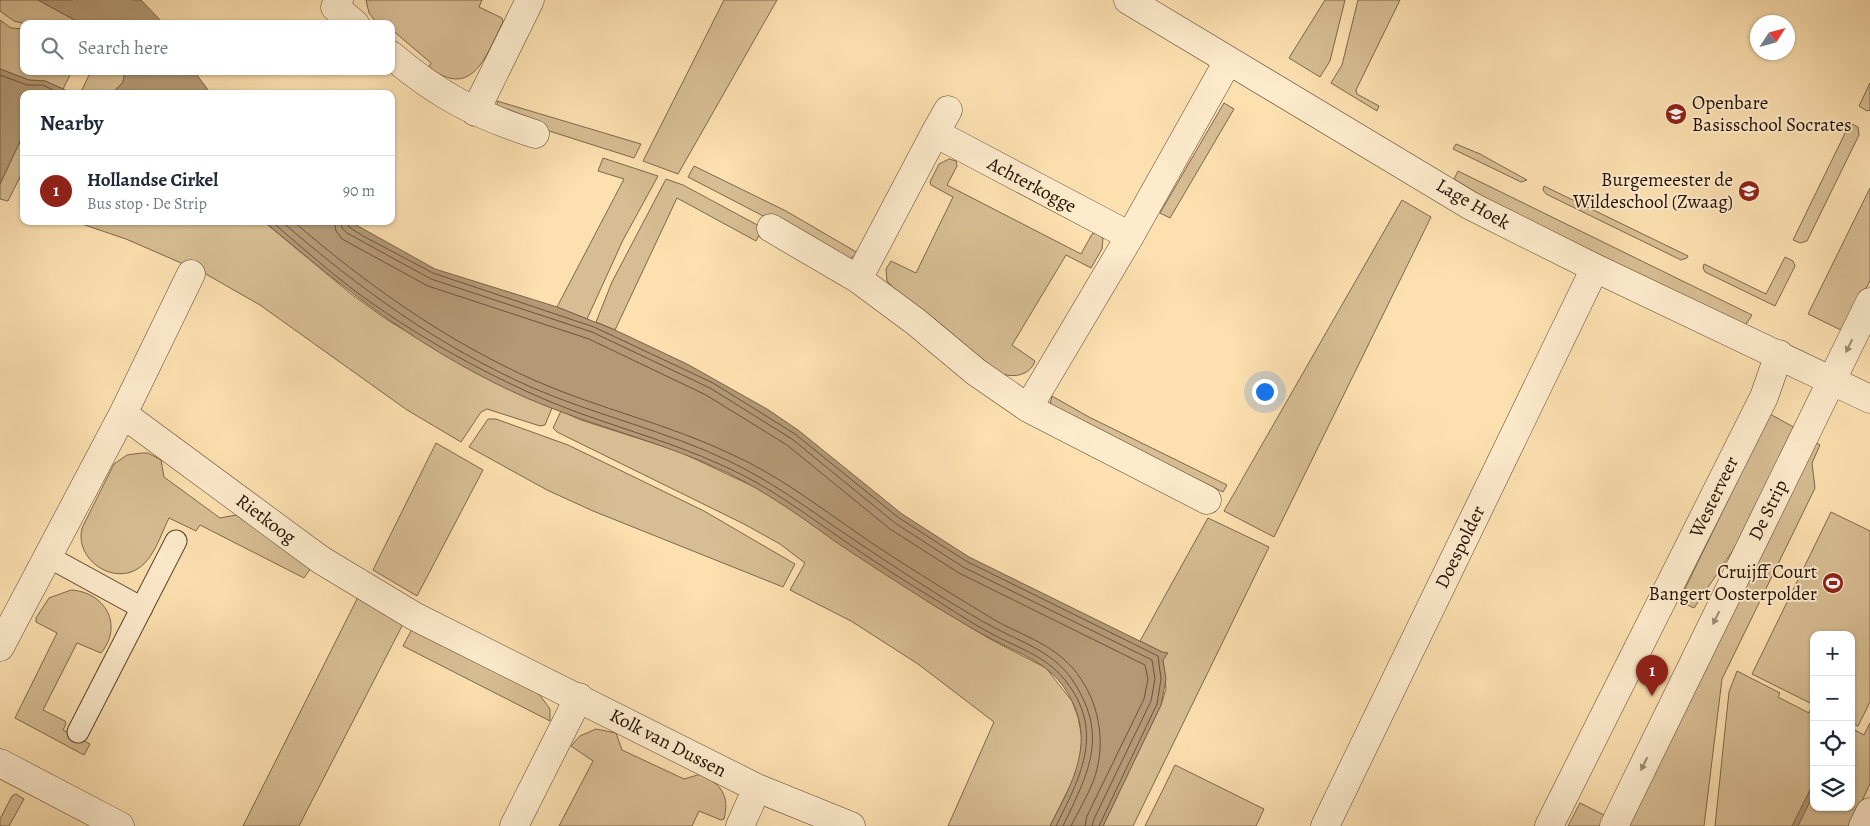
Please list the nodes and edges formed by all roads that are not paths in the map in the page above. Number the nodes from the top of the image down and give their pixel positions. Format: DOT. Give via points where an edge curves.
graph roads {
  1 [pos="530,0"];
  2 [pos="1128,0"];
  3 [pos="395,57"];
  4 [pos="1228,61"];
  5 [pos="948,110"];
  6 [pos="474,112"];
  7 [pos="935,133"];
  8 [pos="535,134"];
  9 [pos="771,228"];
  10 [pos="1130,236"];
  11 [pos="1594,268"];
  12 [pos="191,274"];
  13 [pos="858,280"];
  14 [pos="1870,302"];
  15 [pos="1779,354"];
  16 [pos="1832,380"];
  17 [pos="1870,399"];
  18 [pos="1028,408"];
  19 [pos="123,414"];
  20 [pos="1207,500"];
  21 [pos="176,541"];
  22 [pos="47,556"];
  23 [pos="142,608"];
  24 [pos="414,616"];
  25 [pos="0,647"];
  26 [pos="579,698"];
  27 [pos="78,732"];
  28 [pos="3,771"];
  29 [pos="757,788"];
  30 [pos="1870,812"];
  31 [pos="120,826"];
  32 [pos="514,826"];
  33 [pos="740,826"];
  34 [pos="851,826"];
  35 [pos="1325,826"];
  36 [pos="1549,826"];
  37 [pos="1614,826"];
  38 [pos="1863,826"];
  1 -- 6 [label="street"];
  2 -- 4 [label="street, Lage Hoek"];
  3 -- 6 [label="street" via="433,88"];
  4 -- 10 [label="street"];
  4 -- 11 [label="street, Lage Hoek" via="1471,206"];
  5 -- 7 [label="street"];
  6 -- 8 [label="street"];
  7 -- 10 [label="street, Achterkogge"];
  7 -- 13 [label="street"];
  9 -- 13 [label="street"];
  10 -- 18 [label="street"];
  11 -- 15 [label="street, Lage Hoek"];
  11 -- 35 [label="street, Doespolder"];
  12 -- 19 [label="street"];
  13 -- 18 [label="street" via="916,322 976,372"];
  14 -- 16 [label="street, De Strip, one-way"];
  15 -- 16 [label="street, Lage Hoek"];
  15 -- 36 [label="street, Westerveer" via="1764,397"];
  16 -- 17 [label="street, Lage Hoek"];
  16 -- 37 [label="street, De Strip, one-way"];
  18 -- 20 [label="street"];
  19 -- 22 [label="street"];
  19 -- 24 [label="street, Rietkoog" via="321,560"];
  21 -- 23 [label="lane"];
  22 -- 23 [label="lane"];
  22 -- 25 [label="street"];
  23 -- 27 [label="lane"];
  24 -- 26 [label="street, Kolk van Dussen"];
  26 -- 29 [label="street, Kolk van Dussen"];
  26 -- 32 [label="street"];
  28 -- 31 [label="street"];
  29 -- 33 [label="street"];
  29 -- 34 [label="street, Kolk van Dussen"];
  30 -- 38 [label="street"];
}
